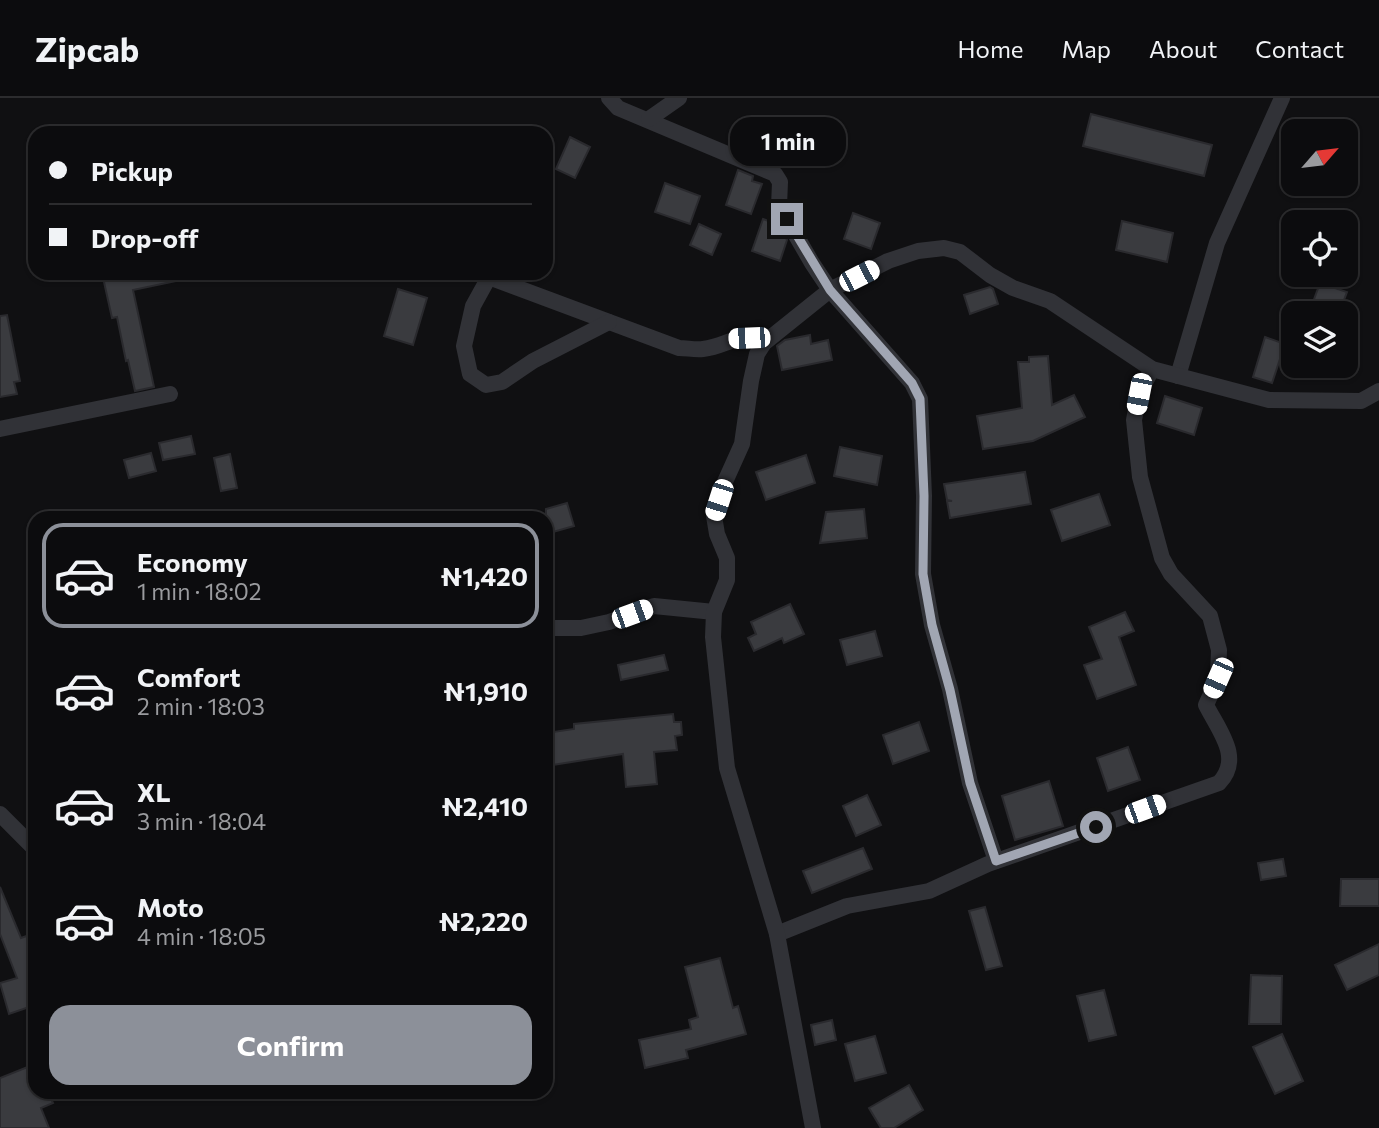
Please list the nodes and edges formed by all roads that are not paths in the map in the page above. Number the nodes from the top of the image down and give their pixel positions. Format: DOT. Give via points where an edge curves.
graph roads {
  1 [pos="609,98"];
  2 [pos="679,98"];
  3 [pos="1282,98"];
  4 [pos="649,119"];
  5 [pos="482,280"];
  6 [pos="497,280"];
  7 [pos="830,290"];
  8 [pos="609,322"];
  9 [pos="764,343"];
  10 [pos="1152,369"];
  11 [pos="1178,376"];
  12 [pos="1379,391"];
  13 [pos="170,394"];
  14 [pos="0,429"];
  15 [pos="714,612"];
  16 [pos="553,628"];
  17 [pos="0,814"];
  18 [pos="28,842"];
  19 [pos="996,861"];
  20 [pos="777,934"];
  21 [pos="813,1128"];
  1 -- 4 [label="street" via="618,108"];
  2 -- 4 [label="street"];
  3 -- 11 [label="street" via="1217,243"];
  4 -- 7 [label="street" via="775,174 780,182 779,206"];
  5 -- 8 [label="street" via="464,346 471,374 486,385 502,382"];
  6 -- 8 [label="street"];
  7 -- 9 [label="street"];
  7 -- 10 [label="street" via="888,261 944,248 960,252 1013,288 1050,300"];
  7 -- 19 [label="street" via="912,383 920,399 923,574 970,783"];
  8 -- 9 [label="street" via="679,348 701,349 732,338"];
  9 -- 15 [label="street" via="751,381 742,444 714,516 727,558 727,580"];
  10 -- 11 [label="street"];
  10 -- 19 [label="street" via="1139,394 1134,420 1140,477 1162,558 1210,616 1219,650 1218,678 1206,705 1231,758 1229,773 1219,783"];
  11 -- 12 [label="street" via="1269,400 1361,401"];
  13 -- 14 [label="street"];
  15 -- 16 [label="street" via="654,606 600,624"];
  15 -- 20 [label="street" via="727,768"];
  17 -- 18 [label="street"];
  19 -- 20 [label="street" via="929,891 847,906"];
  20 -- 21 [label="street"];
}
